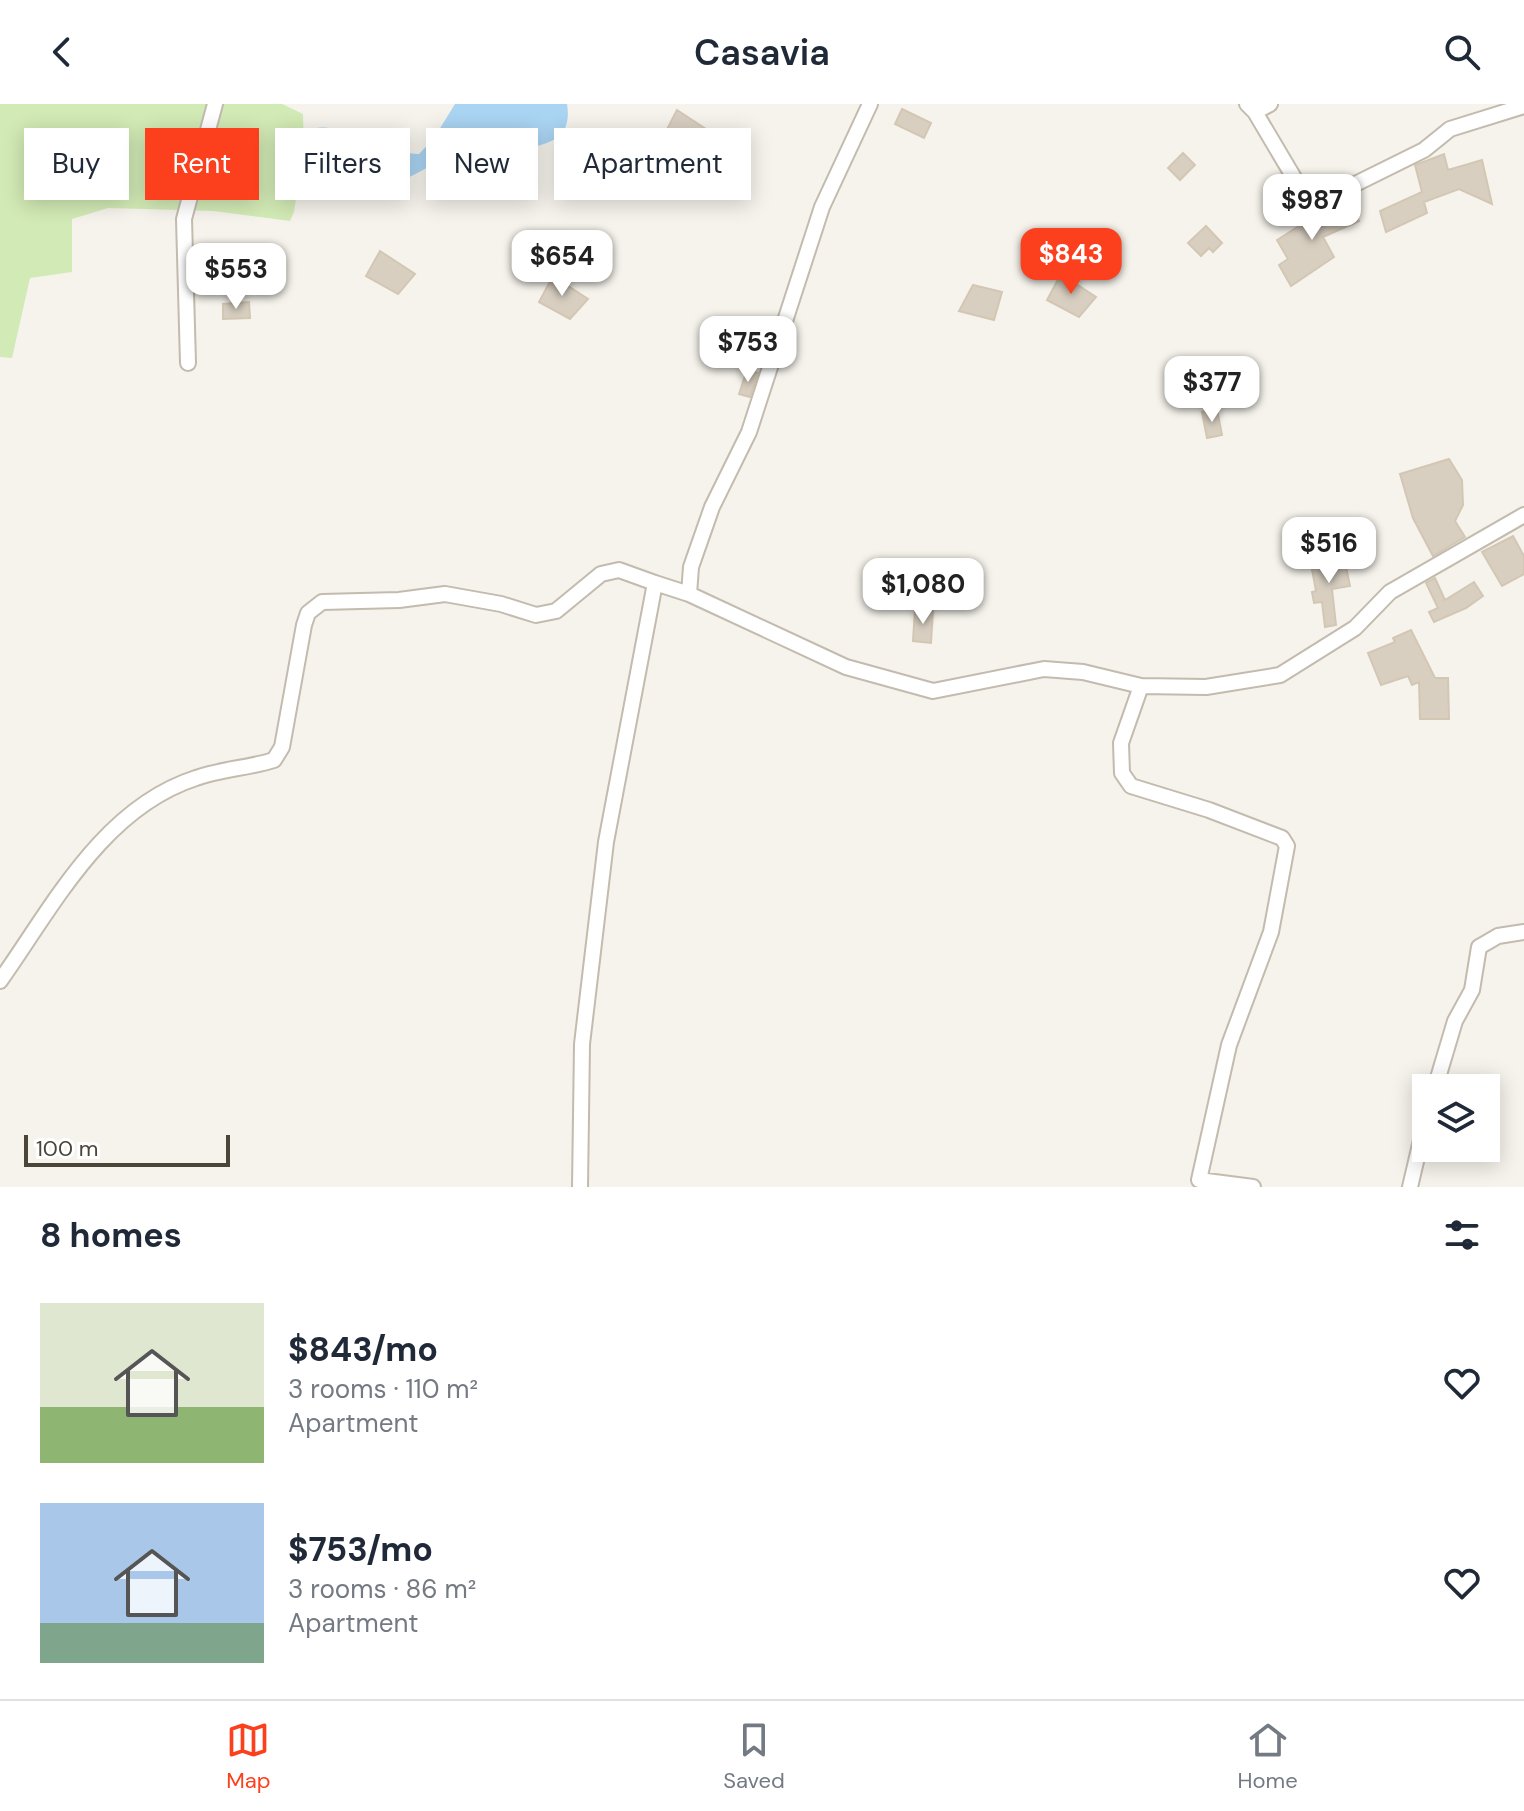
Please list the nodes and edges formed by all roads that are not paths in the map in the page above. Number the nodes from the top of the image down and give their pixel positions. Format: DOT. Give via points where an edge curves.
graph roads {
  1 [pos="215,104"];
  2 [pos="870,104"];
  3 [pos="1270,104"];
  4 [pos="1524,106"];
  5 [pos="1251,108"];
  6 [pos="188,363"];
  7 [pos="1524,515"];
  8 [pos="655,583"];
  9 [pos="689,594"];
  10 [pos="1141,686"];
  11 [pos="1524,932"];
  12 [pos="0,981"];
  13 [pos="1440,1074"];
  14 [pos="1416,1162"];
  15 [pos="1200,1183"];
  16 [pos="580,1187"];
  17 [pos="1253,1187"];
  18 [pos="1410,1187"];
  1 -- 6 [label="street" via="184,219"];
  2 -- 9 [label="street" via="822,207 749,432 712,507 691,567"];
  3 -- 5 [label="street"];
  4 -- 5 [label="street" via="1450,129 1424,150 1319,202 1306,198"];
  7 -- 10 [label="street" via="1390,592 1355,628 1280,675 1206,687"];
  8 -- 9 [label="street"];
  8 -- 12 [label="street" via="619,570 601,574 556,611 536,615 445,594 313,606 304,625 282,747 274,760 196,778 141,806 94,847"];
  8 -- 16 [label="street" via="606,842 582,1044"];
  9 -- 10 [label="street" via="846,667 933,691 1044,669"];
  10 -- 15 [label="street" via="1121,743 1122,773 1131,786 1268,832 1287,846 1271,932 1229,1045"];
  11 -- 13 [label="street" via="1498,936 1479,947 1469,1000 1455,1021"];
  14 -- 18 [label="street"];
  15 -- 17 [label="street"];
}
